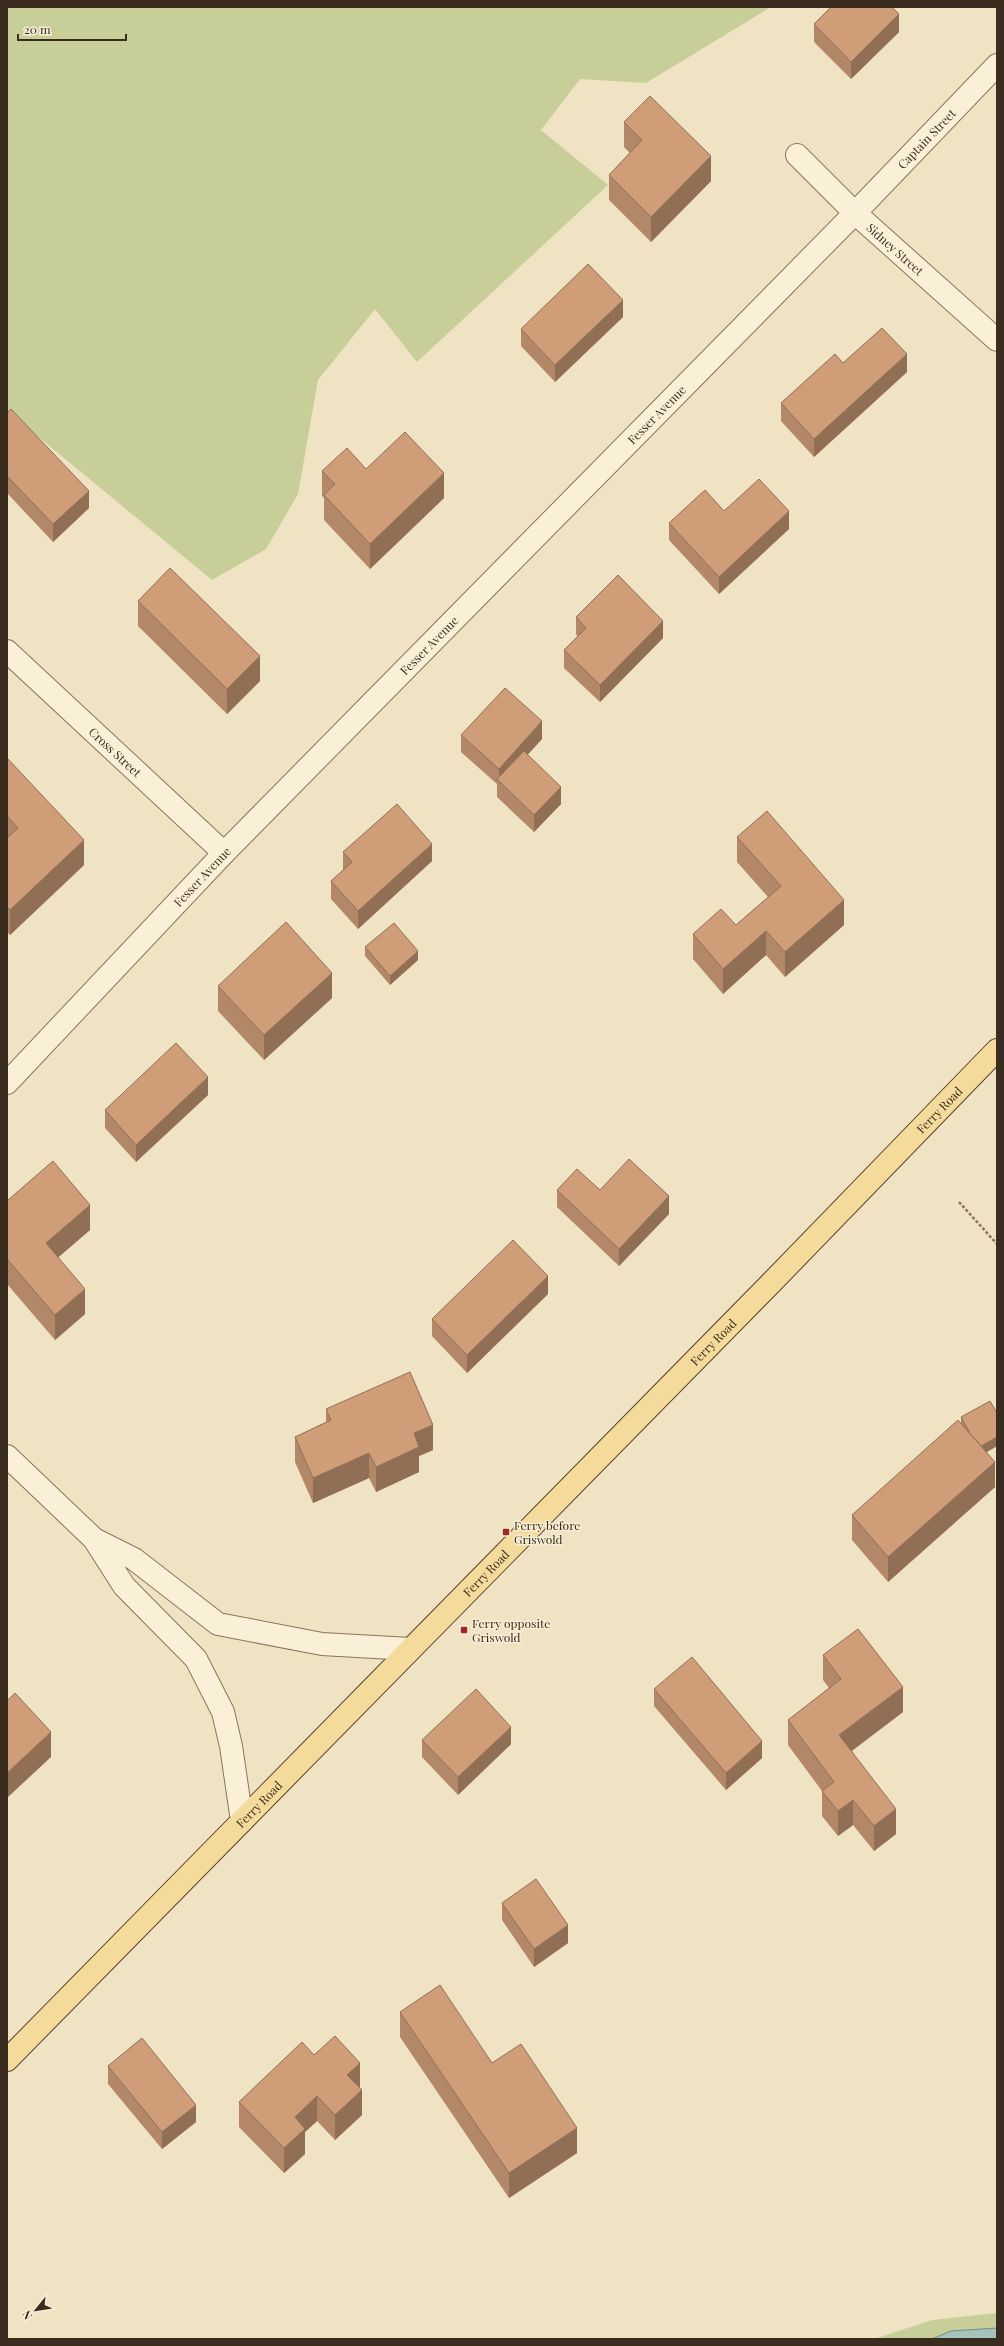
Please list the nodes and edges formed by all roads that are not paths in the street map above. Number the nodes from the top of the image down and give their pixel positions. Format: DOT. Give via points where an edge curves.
graph roads {
  1 [pos="997,65"];
  2 [pos="797,155"];
  3 [pos="855,213"];
  4 [pos="997,340"];
  5 [pos="7,651"];
  6 [pos="224,853"];
  7 [pos="997,1050"];
  8 [pos="7,1083"];
  9 [pos="7,1456"];
  10 [pos="94,1539"];
  11 [pos="410,1649"];
  12 [pos="242,1821"];
  13 [pos="7,2060"];
  1 -- 3 [label="street, Captain Street"];
  2 -- 3 [label="street, Sidney Street"];
  3 -- 4 [label="street, Sidney Street"];
  3 -- 6 [label="street, Fesser Avenue"];
  5 -- 6 [label="street, Cross Street"];
  6 -- 8 [label="street, Fesser Avenue"];
  7 -- 11 [label="main road, Ferry Road"];
  9 -- 10 [label="street"];
  10 -- 11 [label="street" via="134,1559 218,1624 322,1644"];
  10 -- 12 [label="street" via="124,1586 196,1660 223,1712 231,1746"];
  11 -- 12 [label="main road, Ferry Road"];
  12 -- 13 [label="main road, Ferry Road"];
}
